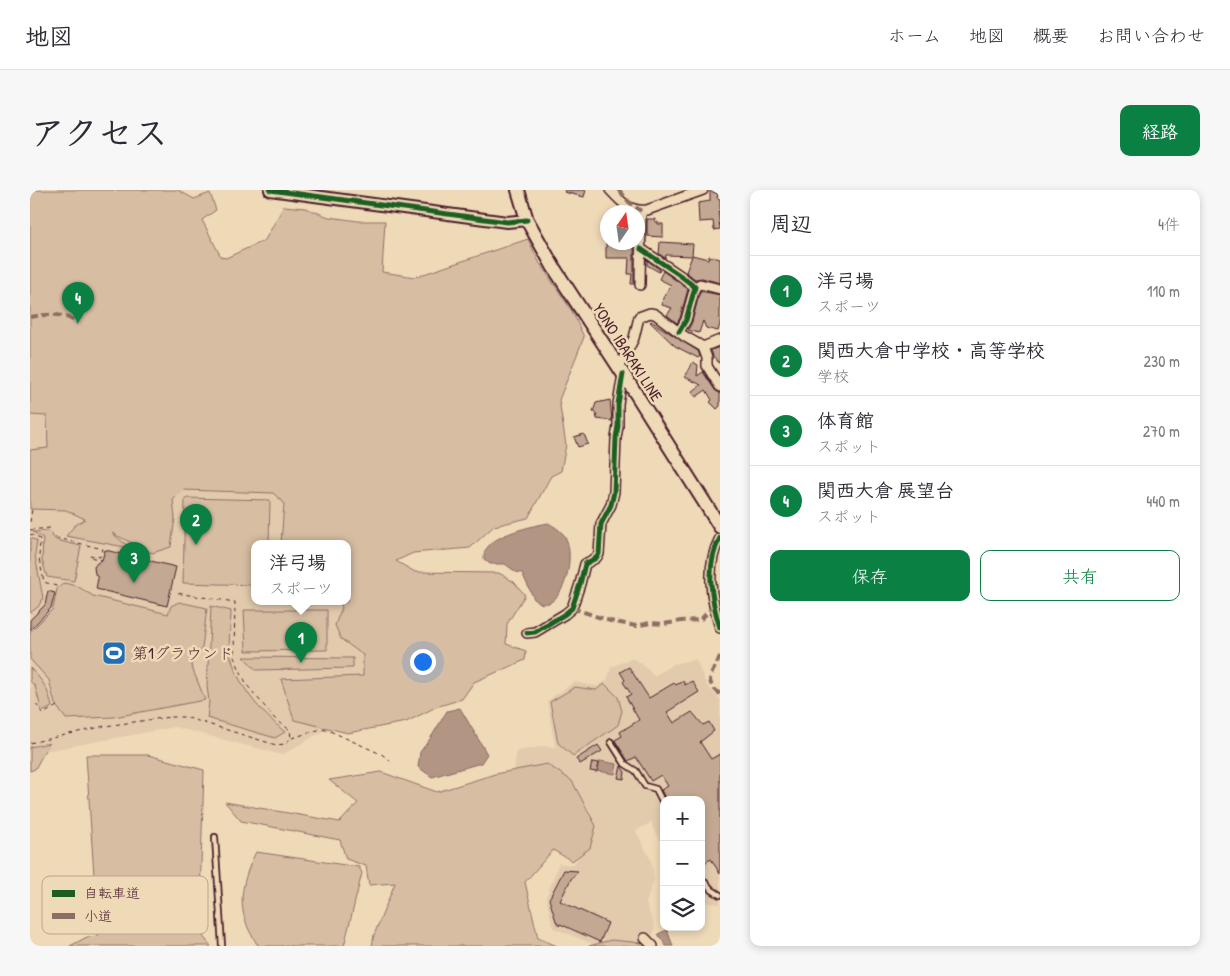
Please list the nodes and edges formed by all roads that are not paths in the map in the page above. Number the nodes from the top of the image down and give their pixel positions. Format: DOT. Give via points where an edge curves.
graph roads {
  1 [pos="270,190"];
  2 [pos="518,190"];
  3 [pos="610,190"];
  4 [pos="702,190"];
  5 [pos="290,192"];
  6 [pos="625,205"];
  7 [pos="645,210"];
  8 [pos="527,220"];
  9 [pos="640,250"];
  10 [pos="642,250"];
  11 [pos="640,285"];
  12 [pos="695,288"];
  13 [pos="720,289"];
  14 [pos="679,332"];
  15 [pos="720,340"];
  16 [pos="704,347"];
  17 [pos="621,371"];
  18 [pos="720,387"];
  19 [pos="717,527"];
  20 [pos="720,539"];
  21 [pos="720,628"];
  22 [pos="527,633"];
  23 [pos="611,742"];
  24 [pos="660,797"];
  25 [pos="215,836"];
  26 [pos="705,882"];
  27 [pos="720,895"];
  28 [pos="645,938"];
  29 [pos="222,946"];
  30 [pos="653,946"];
  1 -- 5 [label="street"];
  2 -- 8 [label="main road, YONO IBARAKI LINE"];
  3 -- 6 [label="street"];
  4 -- 7 [label="street"];
  5 -- 8 [label="street" via="507,222"];
  8 -- 17 [label="main road, YONO IBARAKI LINE"];
  9 -- 11 [label="street"];
  10 -- 12 [label="street"];
  12 -- 13 [label="street" via="700,284"];
  12 -- 14 [label="street"];
  14 -- 16 [label="street"];
  14 -- 17 [label="street" via="656,314 639,317"];
  15 -- 16 [label="street"];
  16 -- 18 [label="street" via="707,366"];
  17 -- 19 [label="main road, YONO IBARAKI LINE"];
  17 -- 22 [label="street" via="614,492 601,524 599,554 585,564 572,608 535,632"];
  19 -- 20 [label="street" via="714,531"];
  20 -- 21 [label="street" via="712,560 711,577 712,599"];
  23 -- 24 [label="lane" via="625,764 636,771 645,786 656,789"];
  25 -- 29 [label="lane"];
  26 -- 27 [label="lane"];
  28 -- 30 [label="street"];
}
